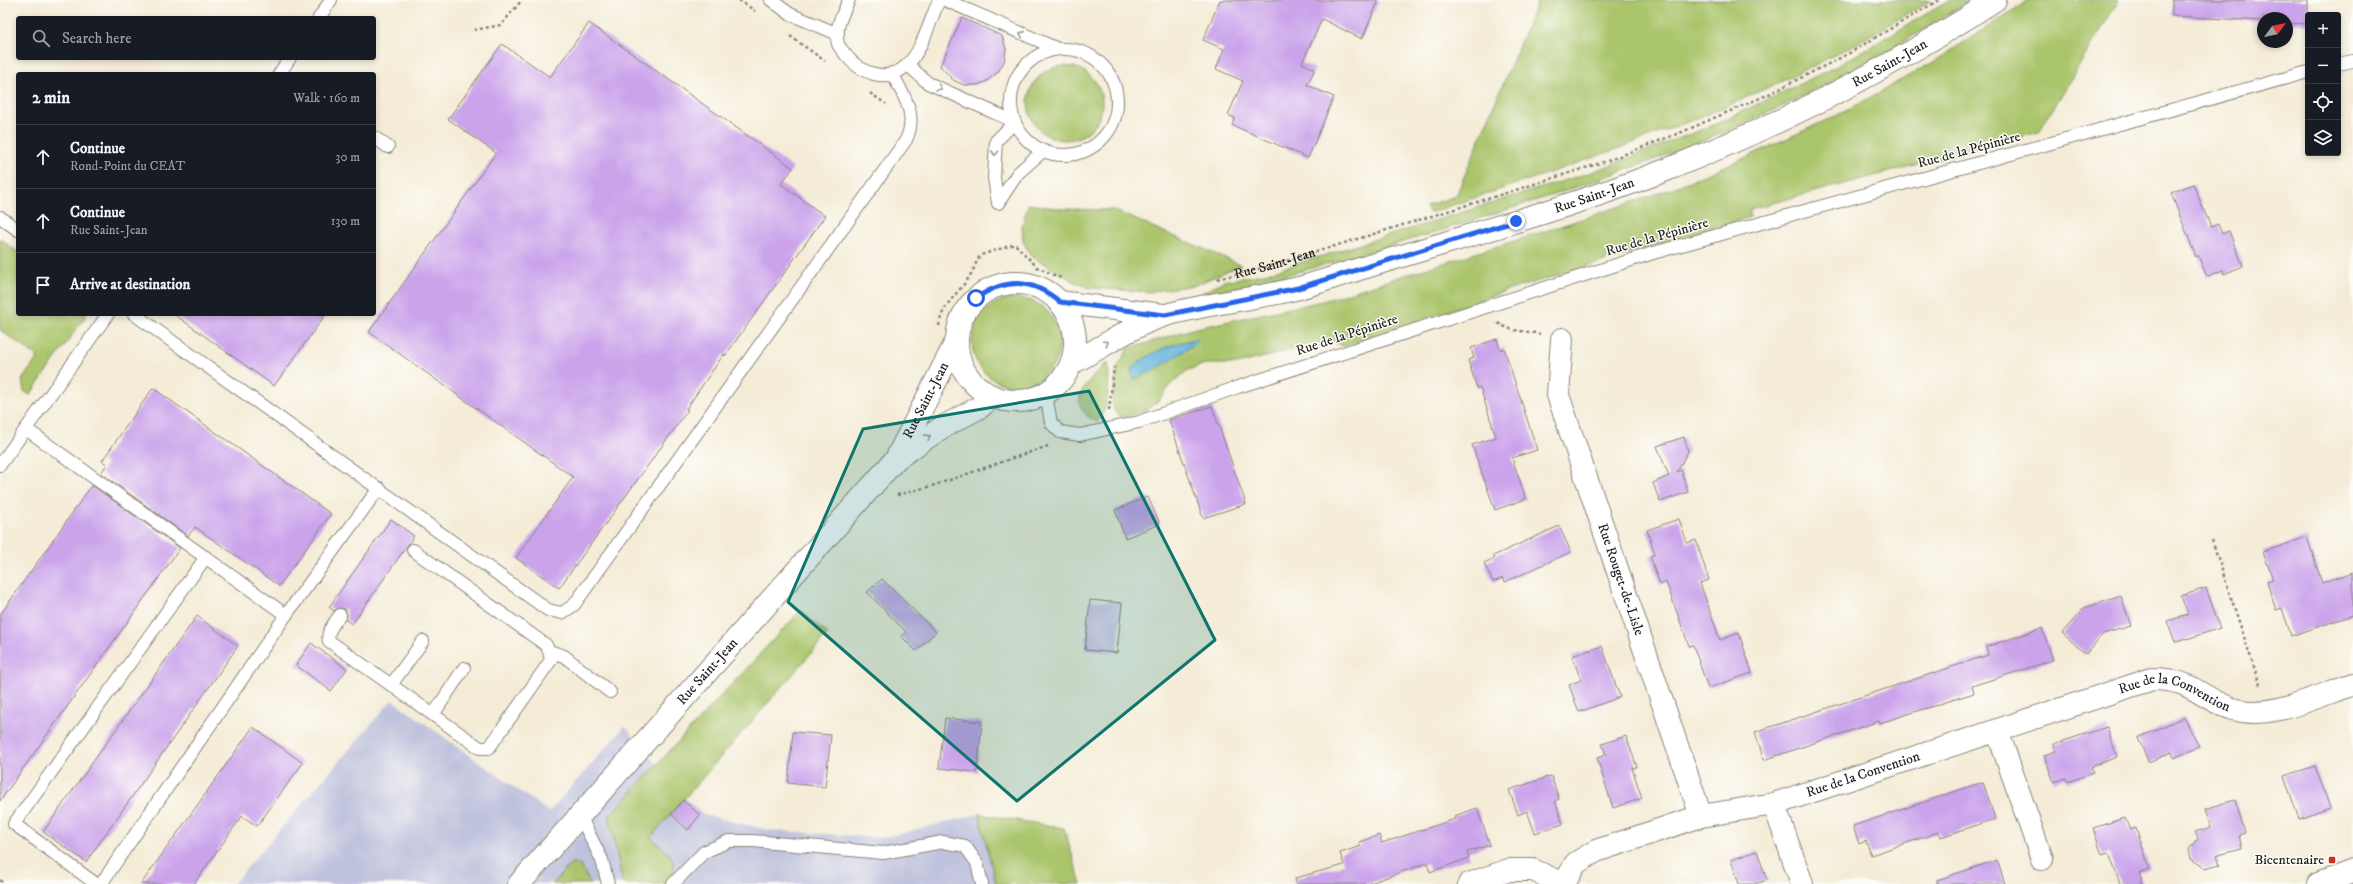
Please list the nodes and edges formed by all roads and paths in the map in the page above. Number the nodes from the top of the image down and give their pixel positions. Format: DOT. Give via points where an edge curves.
graph roads {
  1 [pos="331,0"];
  2 [pos="522,0"];
  3 [pos="771,0"];
  4 [pos="849,0"];
  5 [pos="939,0"];
  6 [pos="945,0"];
  7 [pos="1939,0"];
  8 [pos="1995,0"];
  9 [pos="319,16"];
  10 [pos="474,30"];
  11 [pos="838,34"];
  12 [pos="1058,49"];
  13 [pos="289,60"];
  14 [pos="2353,61"];
  15 [pos="2341,63"];
  16 [pos="908,66"];
  17 [pos="282,72"];
  18 [pos="892,73"];
  19 [pos="2305,73"];
  20 [pos="1015,122"];
  21 [pos="376,139"];
  22 [pos="388,147"];
  23 [pos="1043,151"];
  24 [pos="0,217"];
  25 [pos="16,229"];
  26 [pos="1214,280"];
  27 [pos="1060,302"];
  28 [pos="1165,315"];
  29 [pos="107,316"];
  30 [pos="137,316"];
  31 [pos="1562,340"];
  32 [pos="956,342"];
  33 [pos="1072,363"];
  34 [pos="1115,364"];
  35 [pos="1046,394"];
  36 [pos="991,397"];
  37 [pos="1108,428"];
  38 [pos="26,429"];
  39 [pos="1080,436"];
  40 [pos="896,459"];
  41 [pos="0,465"];
  42 [pos="379,488"];
  43 [pos="895,496"];
  44 [pos="2212,540"];
  45 [pos="413,550"];
  46 [pos="206,557"];
  47 [pos="286,615"];
  48 [pos="340,615"];
  49 [pos="423,641"];
  50 [pos="550,651"];
  51 [pos="464,668"];
  52 [pos="2353,684"];
  53 [pos="391,685"];
  54 [pos="610,692"];
  55 [pos="2269,712"];
  56 [pos="433,715"];
  57 [pos="1997,730"];
  58 [pos="1774,804"];
  59 [pos="580,816"];
  60 [pos="1701,816"];
  61 [pos="2042,859"];
  62 [pos="2353,871"];
  63 [pos="0,880"];
  64 [pos="4,884"];
  65 [pos="96,884"];
  66 [pos="101,884"];
  67 [pos="519,884"];
  68 [pos="608,884"];
  69 [pos="673,884"];
  70 [pos="982,884"];
  71 [pos="1469,884"];
  72 [pos="1563,884"];
  73 [pos="1802,884"];
  74 [pos="2318,884"];
  1 -- 9 [label="lane"];
  2 -- 10 [label="path" via="501,25"];
  3 -- 11 [label="lane" via="790,14"];
  4 -- 11 [label="lane" via="838,26"];
  5 -- 16 [label="lane"];
  12 -- 6 [label="lane, one-way"];
  7 -- 26 [label="path, Rue Saint-Jean" via="1846,54 1767,95 1682,132 1503,194 1270,266"];
  8 -- 28 [label="street, Rue Saint-Jean" via="1901,59 1832,96 1746,137 1664,170 1516,221 1298,288"];
  11 -- 18 [label="lane" via="838,44 853,64 871,75"];
  12 -- 20 [label="lane" via="1044,53 1022,69 1015,81 1011,108"];
  12 -- 23 [label="lane" via="1085,54 1107,70 1114,83 1117,110 1106,135 1084,152 1056,155"];
  13 -- 17 [label="lane"];
  14 -- 15 [label="lane"];
  16 -- 18 [label="lane"];
  16 -- 20 [label="lane, one-way" via="928,83"];
  18 -- 42 [label="lane" via="910,114 912,128 906,140 574,605 562,613 548,610"];
  19 -- 37 [label="lane, Rue de la Pépinière" via="1653,253 1253,382 1139,422"];
  20 -- 23 [label="lane" via="1021,134"];
  20 -- 23 [label="lane, one-way" via="996,142 994,178 998,203 1018,173"];
  21 -- 22 [label="lane"];
  24 -- 25 [label="lane"];
  27 -- 28 [label="street, Rue Saint-Jean"];
  27 -- 32 [label="street" via="1048,292 1027,284 1005,284 989,289 976,298 965,311"];
  27 -- 33 [label="street" via="1075,330 1076,347"];
  33 -- 28 [label="street, Rue Saint-Jean, one-way" via="1117,336"];
  29 -- 38 [label="lane"];
  30 -- 42 [label="lane"];
  31 -- 60 [label="street, Rue Rouget-de-Lisle" via="1558,395"];
  32 -- 36 [label="street" via="960,364 973,383"];
  32 -- 40 [label="street, Rue Saint-Jean"];
  33 -- 35 [label="street" via="1062,381"];
  34 -- 37 [label="path" via="1110,385"];
  35 -- 36 [label="street" via="1029,401 1010,402"];
  35 -- 39 [label="lane, Rue de la Pépinière" via="1051,423 1060,432"];
  40 -- 36 [label="street, Rue Saint-Jean, one-way"];
  37 -- 39 [label="lane, Rue de la Pépinière"];
  38 -- 41 [label="lane"];
  38 -- 46 [label="lane"];
  39 -- 43 [label="path"];
  40 -- 59 [label="street, Rue Saint-Jean"];
  42 -- 47 [label="lane"];
  44 -- 55 [label="path"];
  45 -- 50 [label="lane" via="546,645"];
  46 -- 47 [label="lane"];
  46 -- 65 [label="lane" via="14,824"];
  47 -- 66 [label="lane"];
  48 -- 53 [label="lane" via="327,636 329,641"];
  49 -- 53 [label="lane"];
  50 -- 54 [label="lane" via="564,656"];
  50 -- 56 [label="lane" via="551,660 489,748 480,748"];
  51 -- 56 [label="lane"];
  52 -- 55 [label="street, Rue de la Convention"];
  53 -- 56 [label="lane"];
  55 -- 57 [label="street, Rue de la Convention" via="2230,708 2191,686 2170,679 2152,679"];
  57 -- 58 [label="street, Rue de la Convention"];
  57 -- 61 [label="street"];
  58 -- 60 [label="street, Rue de la Convention"];
  58 -- 73 [label="street"];
  59 -- 67 [label="street, Rue Saint-Jean"];
  59 -- 68 [label="lane" via="602,860"];
  60 -- 72 [label="street, Rue de la Convention" via="1596,851 1576,863"];
  62 -- 74 [label="street"];
  63 -- 64 [label="path"];
  69 -- 70 [label="lane" via="704,852 729,841 883,853 943,842 965,846 977,863"];
  71 -- 72 [label="street, Rue de la Convention" via="1509,870 1533,870"];
}
